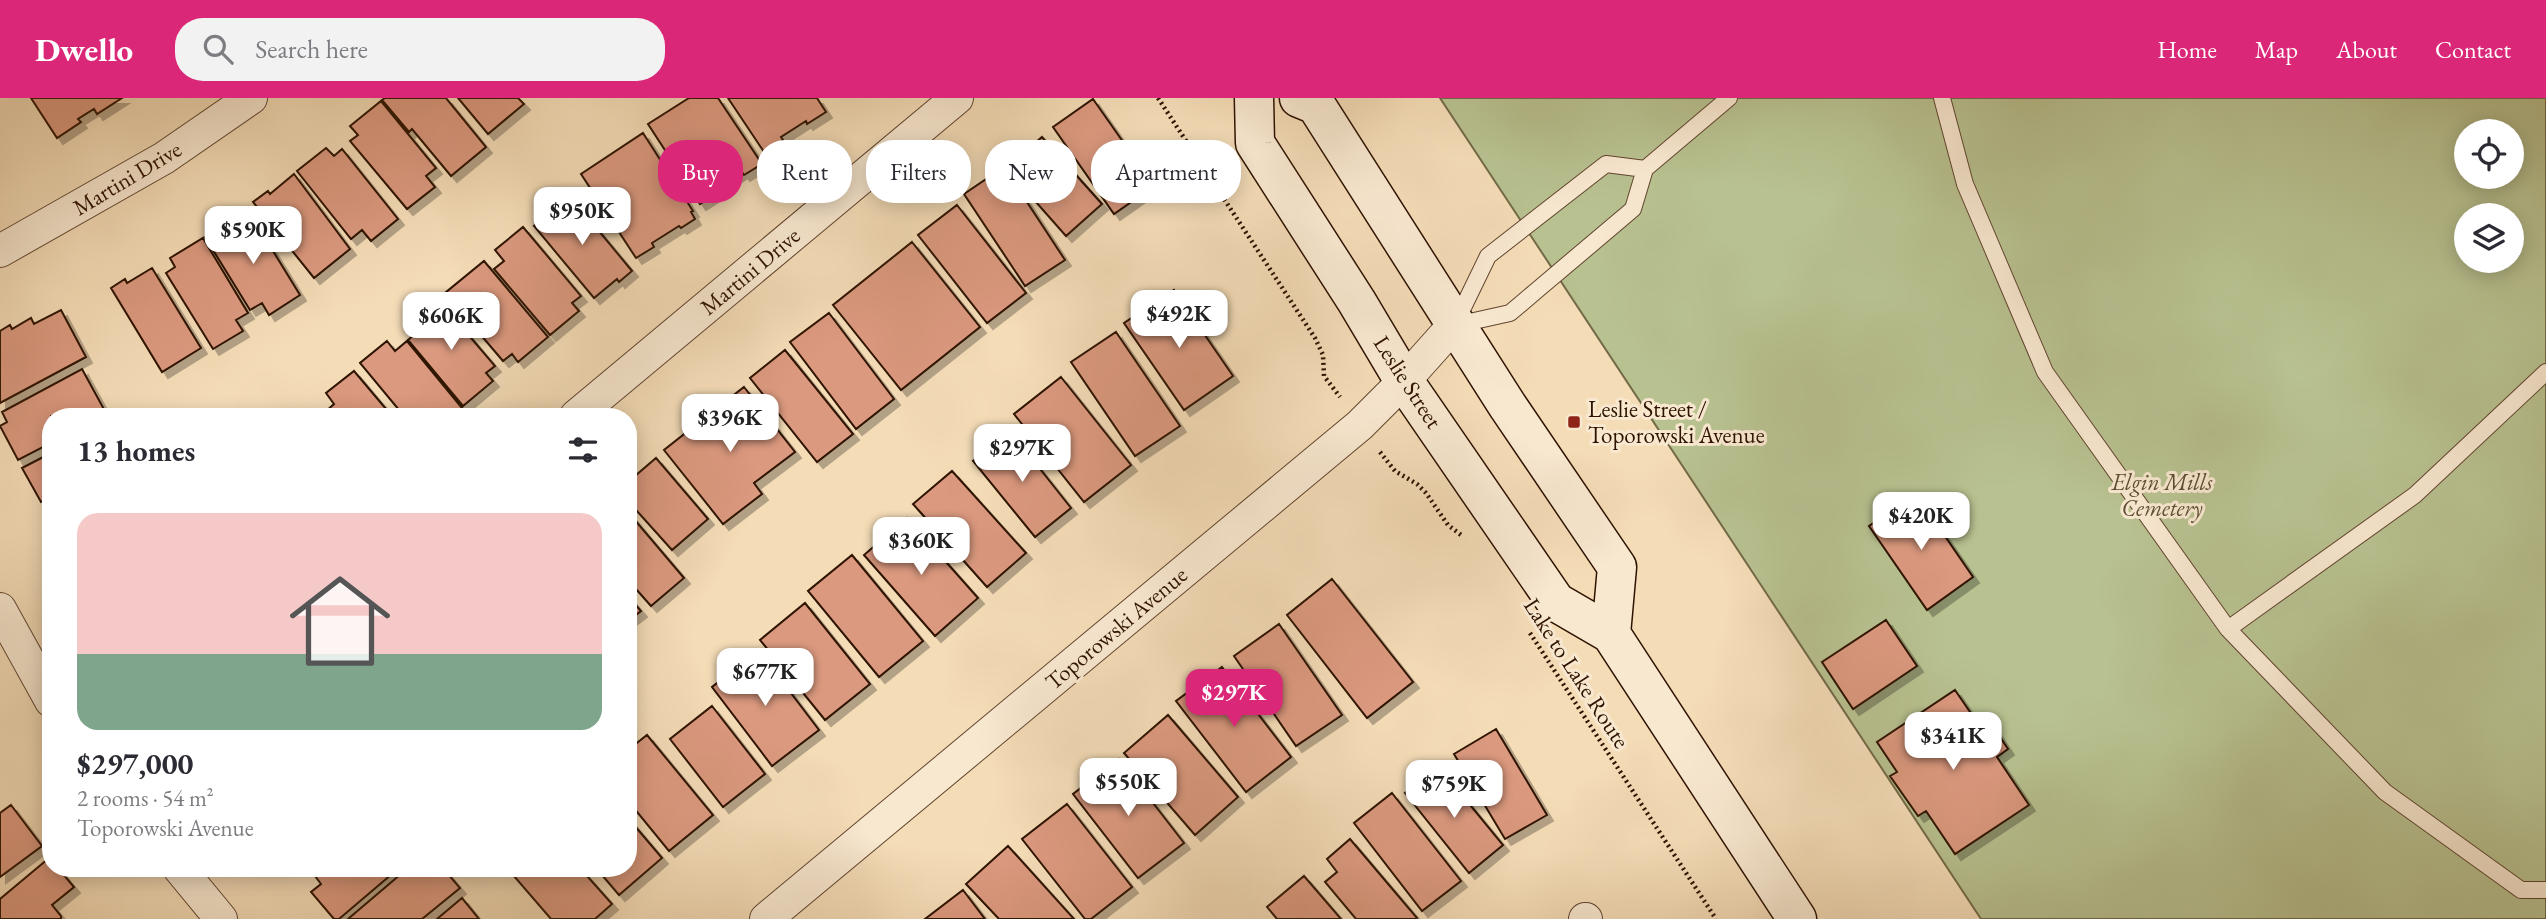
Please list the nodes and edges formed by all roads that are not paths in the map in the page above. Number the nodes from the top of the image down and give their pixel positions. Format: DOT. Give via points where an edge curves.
graph roads {
  1 [pos="251,98"];
  2 [pos="957,98"];
  3 [pos="1254,98"];
  4 [pos="1299,98"];
  5 [pos="1729,98"];
  6 [pos="1942,98"];
  7 [pos="1644,169"];
  8 [pos="0,251"];
  9 [pos="1454,325"];
  10 [pos="2546,372"];
  11 [pos="1404,381"];
  12 [pos="586,408"];
  13 [pos="0,609"];
  14 [pos="2228,629"];
  15 [pos="1611,634"];
  16 [pos="42,685"];
  17 [pos="186,877"];
  18 [pos="2546,890"];
  19 [pos="221,919"];
  20 [pos="766,919"];
  21 [pos="1797,919"];
  1 -- 8 [label="street, Martini Drive" via="164,158"];
  2 -- 12 [label="street, Martini Drive"];
  3 -- 11 [label="main road, Leslie Street" via="1255,143"];
  4 -- 9 [label="main road" via="1316,106"];
  5 -- 7 [label="lane"];
  6 -- 14 [label="lane" via="1965,184 2045,372"];
  7 -- 9 [label="lane" via="1633,209 1510,313"];
  7 -- 9 [label="lane" via="1606,164 1488,256"];
  9 -- 11 [label="street, Toporowski Avenue"];
  9 -- 15 [label="main road" via="1617,567"];
  10 -- 14 [label="lane" via="2416,495"];
  11 -- 15 [label="main road, Leslie Street" via="1556,602"];
  11 -- 20 [label="street, Toporowski Avenue" via="1360,425"];
  13 -- 16 [label="street"];
  14 -- 18 [label="lane" via="2385,792 2521,890"];
  15 -- 21 [label="main road, Leslie Street"];
  17 -- 19 [label="street"];
}
